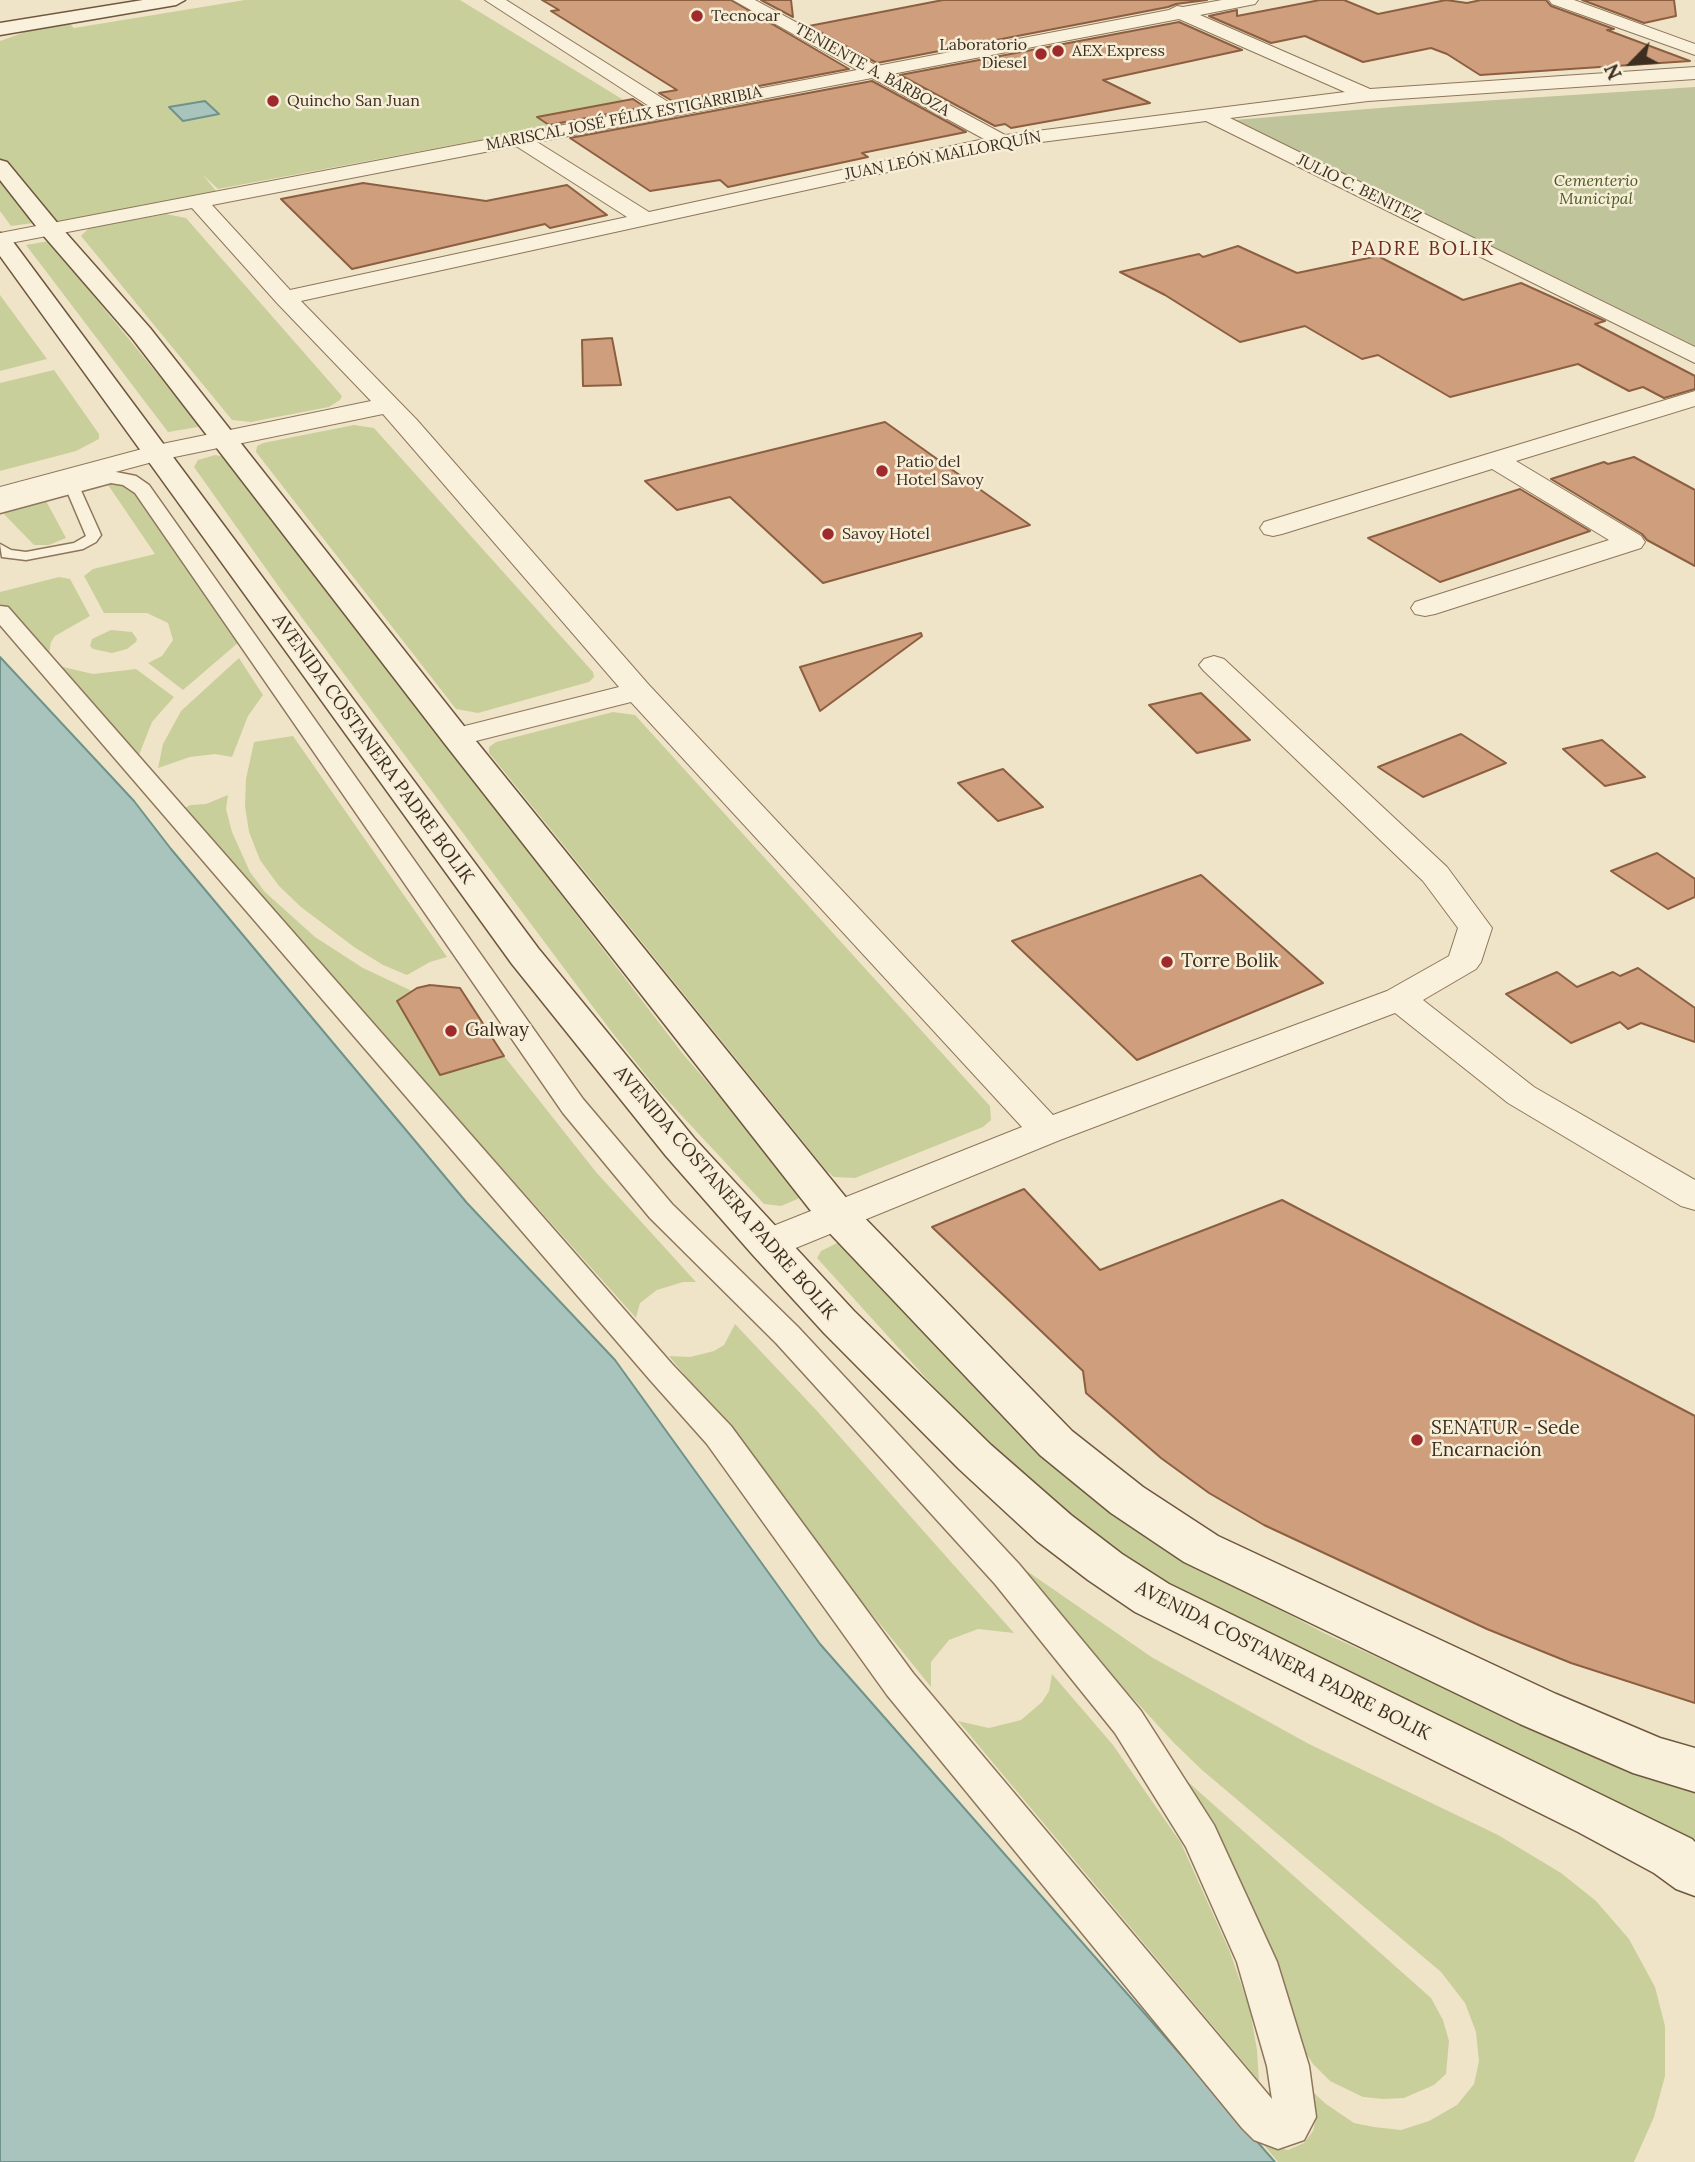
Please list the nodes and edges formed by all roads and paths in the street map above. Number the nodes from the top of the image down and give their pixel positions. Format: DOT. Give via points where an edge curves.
graph roads {
  1 [pos="176,0"];
  2 [pos="494,0"];
  3 [pos="742,0"];
  4 [pos="1152,0"];
  5 [pos="1249,0"];
  6 [pos="1558,0"];
  7 [pos="1182,13"];
  8 [pos="64,18"];
  9 [pos="0,29"];
  10 [pos="0,41"];
  11 [pos="1695,50"];
  12 [pos="876,71"];
  13 [pos="1695,73"];
  14 [pos="1368,95"];
  15 [pos="668,110"];
  16 [pos="1211,116"];
  17 [pos="517,139"];
  18 [pos="1002,141"];
  19 [pos="0,166"];
  20 [pos="197,201"];
  21 [pos="645,219"];
  22 [pos="51,230"];
  23 [pos="0,239"];
  24 [pos="285,298"];
  25 [pos="1695,356"];
  26 [pos="1695,398"];
  27 [pos="389,405"];
  28 [pos="224,440"];
  29 [pos="157,453"];
  30 [pos="1497,461"];
  31 [pos="71,482"];
  32 [pos="0,495"];
  33 [pos="0,507"];
  34 [pos="1273,528"];
  35 [pos="0,548"];
  36 [pos="1425,608"];
  37 [pos="0,612"];
  38 [pos="1214,665"];
  39 [pos="638,691"];
  40 [pos="456,737"];
  41 [pos="1399,999"];
  42 [pos="1046,1131"];
  43 [pos="1695,1197"];
  44 [pos="837,1215"];
  45 [pos="767,1244"];
  46 [pos="1695,1770"];
  47 [pos="1695,1872"];
  1 -- 8 [label="main road"];
  2 -- 15 [label="street"];
  3 -- 12 [label="street, TENIENTE A. BARBOZA"];
  4 -- 7 [label="street"];
  5 -- 7 [label="street, MARISCAL JOSÉ FÉLIX ESTIGARRIBIA"];
  6 -- 11 [label="street"];
  7 -- 12 [label="street, MARISCAL JOSÉ FÉLIX ESTIGARRIBIA"];
  7 -- 14 [label="street"];
  8 -- 9 [label="main road"];
  8 -- 10 [label="main road"];
  12 -- 15 [label="street, MARISCAL JOSÉ FÉLIX ESTIGARRIBIA"];
  12 -- 18 [label="street, TENIENTE A. BARBOZA"];
  13 -- 14 [label="street, JUAN LEÓN MALLORQUÍN"];
  14 -- 16 [label="street, JUAN LEÓN MALLORQUÍN"];
  15 -- 17 [label="street, MARISCAL JOSÉ FÉLIX ESTIGARRIBIA"];
  16 -- 18 [label="street, JUAN LEÓN MALLORQUÍN"];
  16 -- 25 [label="street, JULIO C. BENITEZ"];
  17 -- 20 [label="street, MARISCAL JOSÉ FÉLIX ESTIGARRIBIA"];
  17 -- 21 [label="street"];
  18 -- 21 [label="street, JUAN LEÓN MALLORQUÍN"];
  19 -- 22 [label="main road"];
  20 -- 22 [label="street, MARISCAL JOSÉ FÉLIX ESTIGARRIBIA"];
  20 -- 24 [label="street"];
  21 -- 24 [label="street, JUAN LEÓN MALLORQUÍN"];
  22 -- 23 [label="street, MARISCAL JOSÉ FÉLIX ESTIGARRIBIA"];
  22 -- 28 [label="main road" via="141,333"];
  23 -- 29 [label="main road, AVENIDA COSTANERA PADRE BOLIK"];
  24 -- 27 [label="street"];
  26 -- 30 [label="street"];
  27 -- 28 [label="street"];
  27 -- 39 [label="street"];
  28 -- 29 [label="street"];
  28 -- 40 [label="main road"];
  29 -- 31 [label="street"];
  29 -- 45 [label="main road, AVENIDA COSTANERA PADRE BOLIK" via="525,956 680,1147"];
  30 -- 34 [label="street"];
  30 -- 36 [label="street" via="1631,542"];
  31 -- 32 [label="street"];
  31 -- 33 [label="street"];
  31 -- 35 [label="lane" via="94,535 91,540 33,555 13,556"];
  31 -- 37 [label="street" via="111,477 129,480 142,489 573,1106 662,1211 787,1335 1007,1574 1128,1722 1200,1837 1257,1962 1288,2066 1295,2117 1289,2125 1269,2125 1256,2114 900,1684 719,1435"];
  38 -- 41 [label="street" via="1435,874 1475,928 1464,962"];
  39 -- 40 [label="street"];
  39 -- 42 [label="street"];
  40 -- 44 [label="main road"];
  41 -- 42 [label="street"];
  41 -- 43 [label="street" via="1521,1095"];
  42 -- 44 [label="street"];
  44 -- 45 [label="street"];
  44 -- 46 [label="main road" via="1056,1443 1127,1500 1190,1542 1538,1709 1651,1757"];
  45 -- 47 [label="main road, AVENIDA COSTANERA PADRE BOLIK" via="975,1457 1105,1567 1152,1598 1597,1816"];
}
